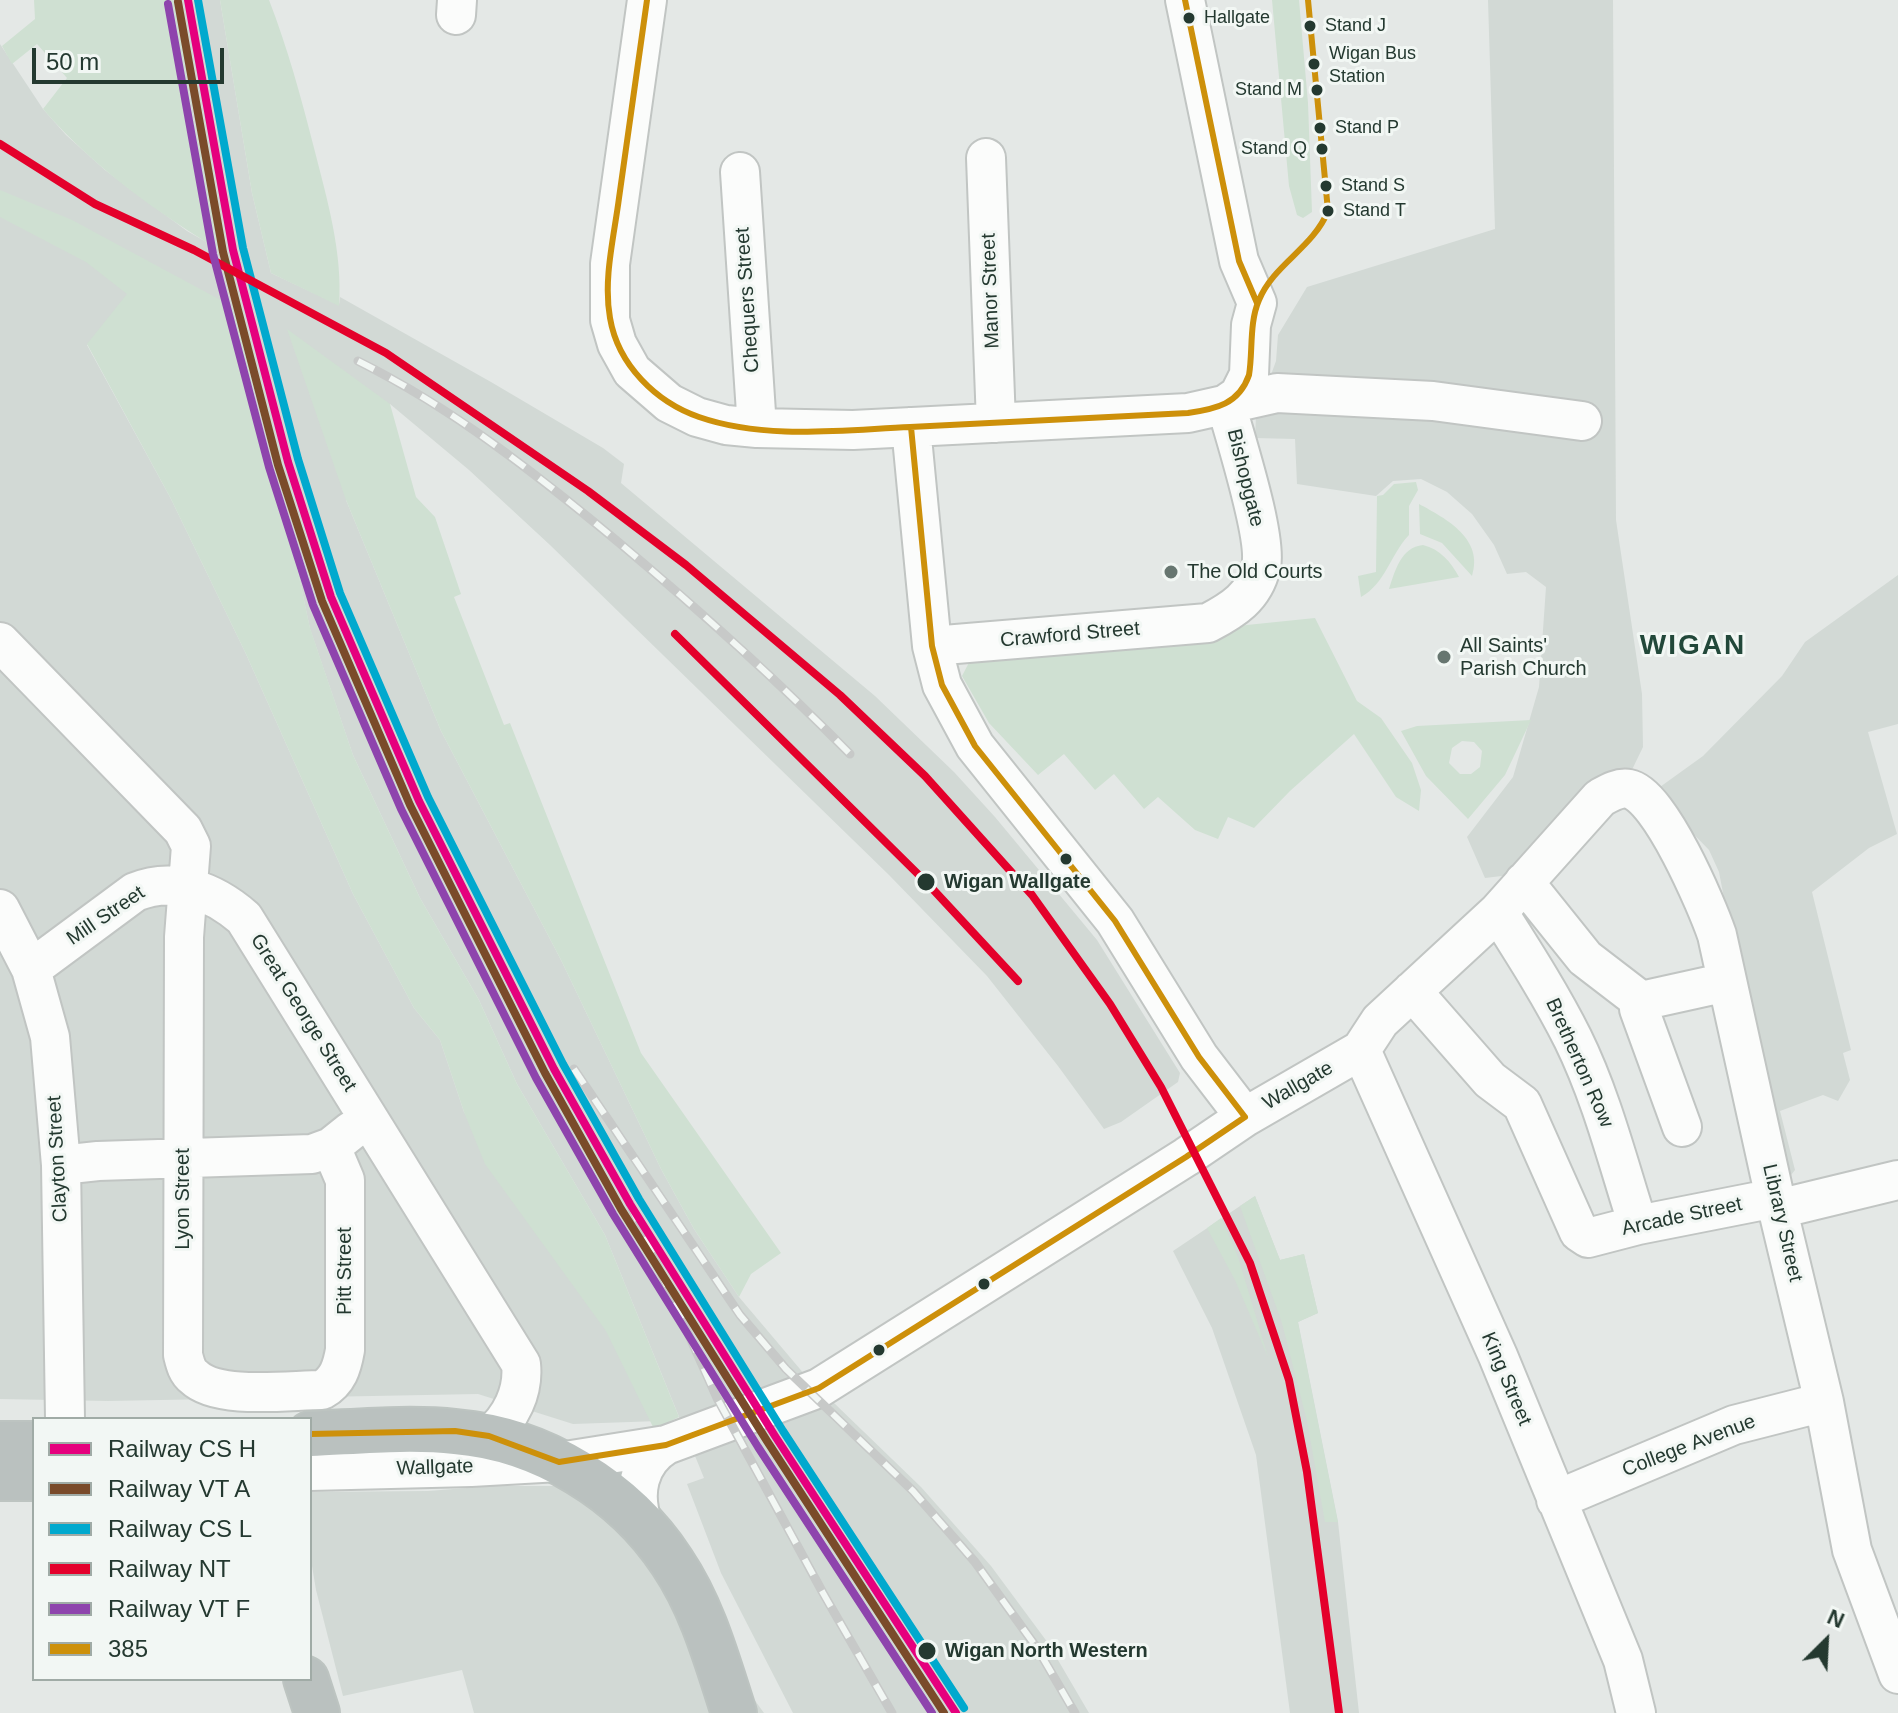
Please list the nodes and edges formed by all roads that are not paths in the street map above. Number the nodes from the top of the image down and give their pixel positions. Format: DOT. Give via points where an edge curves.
graph roads {
  1 [pos="647,0"];
  2 [pos="1185,0"];
  3 [pos="986,158"];
  4 [pos="740,172"];
  5 [pos="1226,404"];
  6 [pos="1582,421"];
  7 [pos="996,423"];
  8 [pos="911,427"];
  9 [pos="757,428"];
  10 [pos="1208,623"];
  11 [pos="0,642"];
  12 [pos="932,646"];
  13 [pos="1631,789"];
  14 [pos="1524,882"];
  15 [pos="189,887"];
  16 [pos="0,909"];
  17 [pos="1498,912"];
  18 [pos="31,969"];
  19 [pos="1727,982"];
  20 [pos="1412,991"];
  21 [pos="1641,1001"];
  22 [pos="1361,1050"];
  23 [pos="1245,1117"];
  24 [pos="369,1119"];
  25 [pos="1682,1127"];
  26 [pos="331,1147"];
  27 [pos="183,1158"];
  28 [pos="61,1165"];
  29 [pos="1898,1180"];
  30 [pos="1776,1204"];
  31 [pos="1638,1225"];
  32 [pos="322,1390"];
  33 [pos="1824,1402"];
  34 [pos="65,1417"];
  35 [pos="312,1434"];
  36 [pos="489,1436"];
  37 [pos="0,1444"];
  38 [pos="32,1444"];
  39 [pos="666,1445"];
  40 [pos="559,1462"];
  41 [pos="312,1471"];
  42 [pos="0,1478"];
  43 [pos="32,1478"];
  44 [pos="1556,1500"];
  45 [pos="643,1524"];
  46 [pos="1898,1674"];
  47 [pos="307,1681"];
  48 [pos="317,1713"];
  49 [pos="734,1713"];
  50 [pos="1636,1713"];
  1 -- 9 [label="street" via="610,264 610,320 632,371 669,403 697,417"];
  2 -- 5 [label="street" via="1239,261 1257,303 1249,375 1239,395"];
  3 -- 7 [label="street, Manor Street"];
  4 -- 9 [label="street, Chequers Street"];
  5 -- 6 [label="street" via="1277,393 1433,401"];
  5 -- 7 [label="street" via="1188,413"];
  5 -- 10 [label="street, Bishopgate" via="1260,534 1262,566 1236,609"];
  7 -- 8 [label="street"];
  8 -- 9 [label="street"];
  8 -- 12 [label="street"];
  10 -- 12 [label="street, Crawford Street"];
  11 -- 15 [label="street" via="183,830 191,846"];
  12 -- 23 [label="street" via="942,685 975,746 1115,921 1199,1057"];
  13 -- 14 [label="street, Wallgate" via="1600,798"];
  13 -- 19 [label="street, Library Street" via="1647,802 1689,866 1717,935"];
  14 -- 17 [label="street, Wallgate"];
  14 -- 21 [label="street" via="1585,958"];
  15 -- 18 [label="street, Mill Street" via="150,886 135,892"];
  15 -- 24 [label="street, Great George Street" via="244,918"];
  15 -- 27 [label="street, Lyon Street"];
  16 -- 18 [label="street, Clayton Street"];
  17 -- 20 [label="street, Wallgate"];
  17 -- 31 [label="street, Bretherton Row" via="1574,1041"];
  18 -- 28 [label="street, Clayton Street" via="50,1037"];
  19 -- 21 [label="street"];
  19 -- 30 [label="street, Library Street"];
  20 -- 22 [label="street, Wallgate" via="1380,1021"];
  20 -- 31 [label="street, Arcade Street" via="1490,1080 1522,1104 1579,1232 1588,1238"];
  21 -- 25 [label="street" via="1639,1009"];
  22 -- 23 [label="street, Wallgate"];
  22 -- 44 [label="street, King Street" via="1498,1356"];
  23 -- 39 [label="street, Wallgate" via="819,1388"];
  24 -- 26 [label="street"];
  24 -- 36 [label="street, Great George Street" via="521,1364 523,1381 510,1415"];
  26 -- 27 [label="street" via="312,1154"];
  26 -- 32 [label="street, Pitt Street" via="345,1180 345,1350 338,1376"];
  27 -- 28 [label="street"];
  27 -- 32 [label="street, Lyon Street" via="183,1355 192,1377 221,1390"];
  28 -- 34 [label="street, Clayton Street"];
  29 -- 30 [label="street, Arcade Street"];
  30 -- 31 [label="street, Arcade Street"];
  30 -- 33 [label="street, Library Street"];
  33 -- 44 [label="street, College Avenue" via="1734,1425"];
  33 -- 46 [label="street, Library Street" via="1852,1550"];
  35 -- 36 [label="highway, Wallgate" via="429,1431"];
  36 -- 40 [label="highway, Wallgate"];
  37 -- 38 [label="highway"];
  39 -- 40 [label="street, Wallgate"];
  39 -- 45 [label="street" via="651,1455 636,1493"];
  40 -- 41 [label="street, Wallgate"];
  40 -- 45 [label="highway" via="595,1483"];
  42 -- 43 [label="highway"];
  44 -- 50 [label="street, King Street" via="1623,1660"];
  45 -- 49 [label="highway" via="673,1562 697,1607"];
  47 -- 48 [label="highway"];
}
